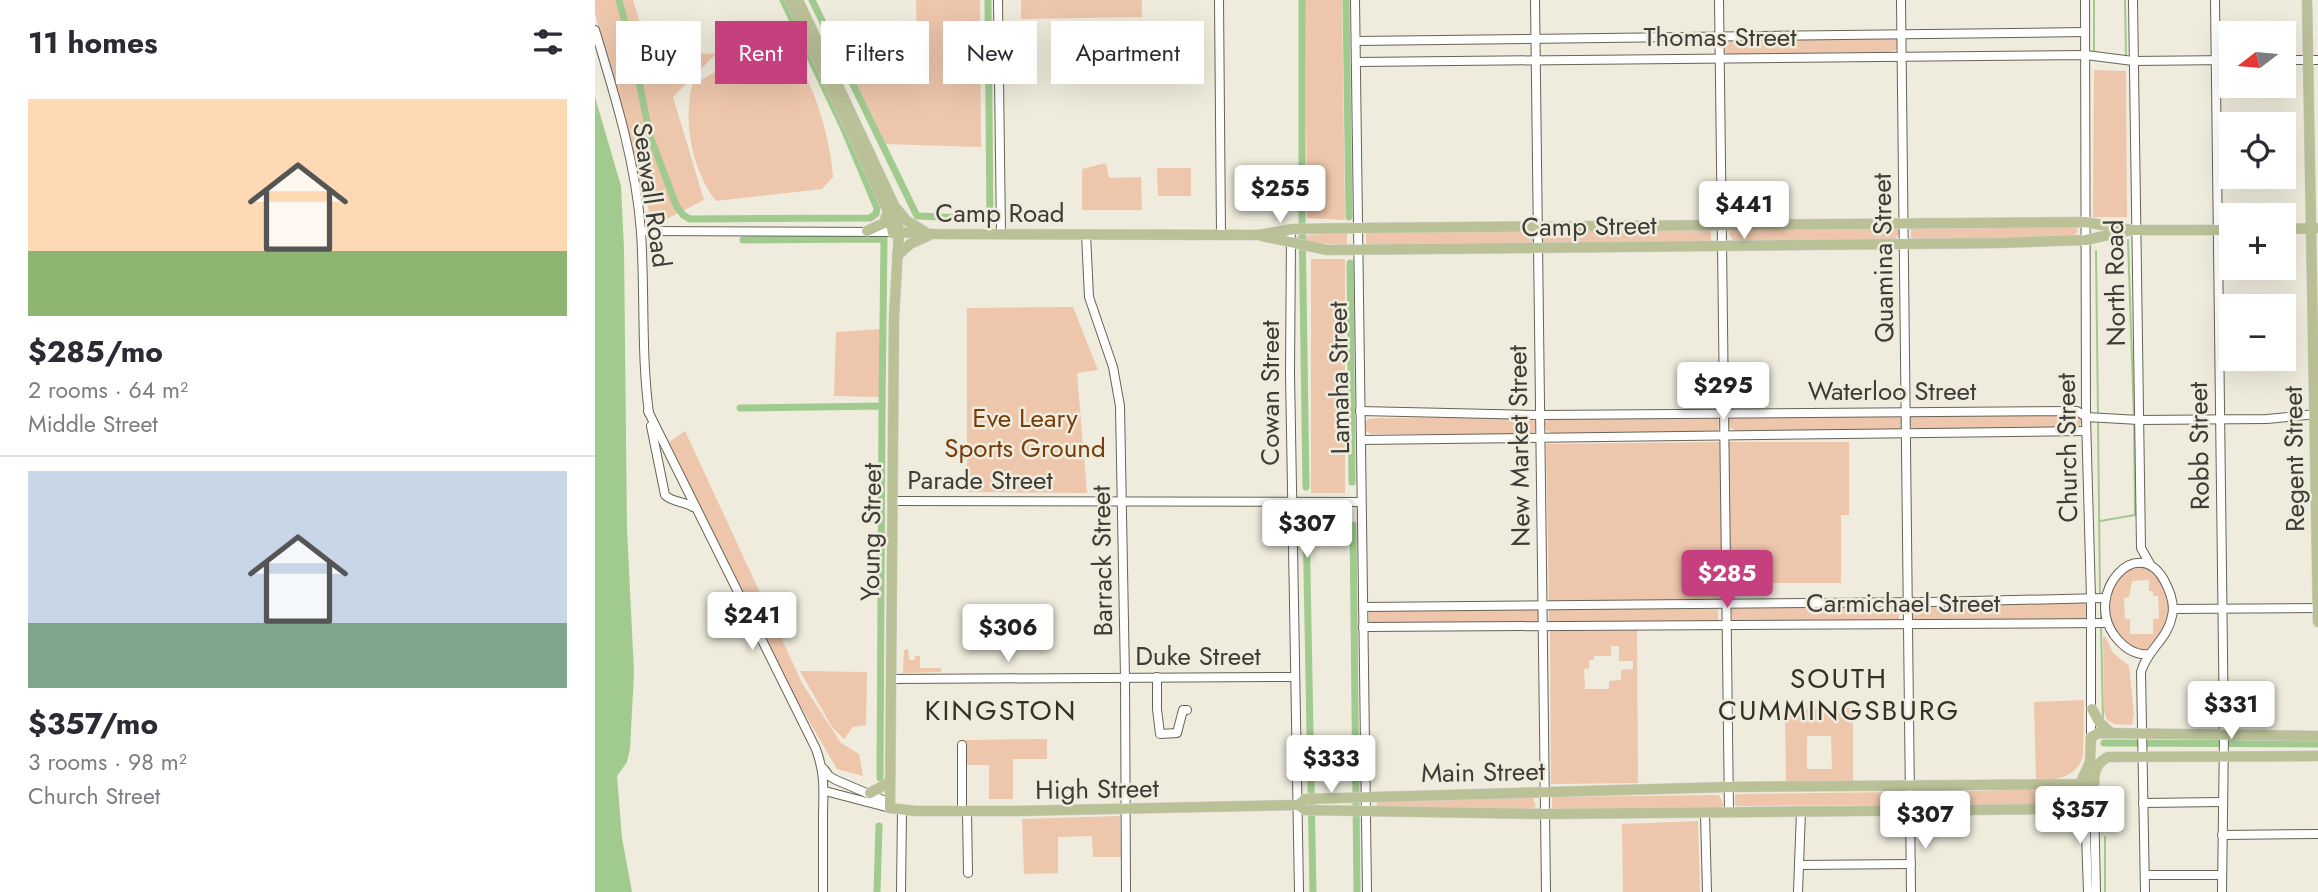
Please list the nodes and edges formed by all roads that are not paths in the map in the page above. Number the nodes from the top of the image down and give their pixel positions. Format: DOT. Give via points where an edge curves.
graph roads {
  1 [pos="789,0"];
  2 [pos="798,0"];
  3 [pos="998,0"];
  4 [pos="1219,0"];
  5 [pos="1355,0"];
  6 [pos="1535,0"];
  7 [pos="1719,0"];
  8 [pos="1901,0"];
  9 [pos="2085,0"];
  10 [pos="2133,0"];
  11 [pos="2215,0"];
  12 [pos="2307,0"];
  13 [pos="595,30"];
  14 [pos="2085,32"];
  15 [pos="1902,34"];
  16 [pos="1720,36"];
  17 [pos="1536,39"];
  18 [pos="1356,41"];
  19 [pos="2086,55"];
  20 [pos="1902,57"];
  21 [pos="1720,58"];
  22 [pos="1537,60"];
  23 [pos="2215,60"];
  24 [pos="2219,60"];
  25 [pos="2313,60"];
  26 [pos="2133,61"];
  27 [pos="1356,62"];
  28 [pos="891,208"];
  29 [pos="2085,222"];
  30 [pos="1904,224"];
  31 [pos="1537,226"];
  32 [pos="1722,226"];
  33 [pos="1352,228"];
  34 [pos="2315,228"];
  35 [pos="1292,229"];
  36 [pos="2296,229"];
  37 [pos="2133,230"];
  38 [pos="2218,230"];
  39 [pos="641,231"];
  40 [pos="867,231"];
  41 [pos="896,232"];
  42 [pos="1001,233"];
  43 [pos="935,234"];
  44 [pos="1086,234"];
  45 [pos="1221,235"];
  46 [pos="1258,235"];
  47 [pos="2086,240"];
  48 [pos="1904,244"];
  49 [pos="1293,245"];
  50 [pos="1722,245"];
  51 [pos="1538,247"];
  52 [pos="1353,250"];
  53 [pos="897,256"];
  54 [pos="648,411"];
  55 [pos="1360,411"];
  56 [pos="1723,412"];
  57 [pos="1906,412"];
  58 [pos="2316,414"];
  59 [pos="1540,415"];
  60 [pos="2086,417"];
  61 [pos="2220,419"];
  62 [pos="2139,420"];
  63 [pos="2086,431"];
  64 [pos="1906,435"];
  65 [pos="1724,436"];
  66 [pos="1540,438"];
  67 [pos="1361,440"];
  68 [pos="892,501"];
  69 [pos="1123,501"];
  70 [pos="1292,502"];
  71 [pos="1361,502"];
  72 [pos="696,509"];
  73 [pos="2150,564"];
  74 [pos="2099,598"];
  75 [pos="1908,601"];
  76 [pos="1725,604"];
  77 [pos="1542,605"];
  78 [pos="1363,607"];
  79 [pos="2222,607"];
  80 [pos="2318,608"];
  81 [pos="2173,609"];
  82 [pos="2318,622"];
  83 [pos="2100,623"];
  84 [pos="1908,624"];
  85 [pos="1726,625"];
  86 [pos="1542,626"];
  87 [pos="1363,627"];
  88 [pos="2150,654"];
  89 [pos="1125,677"];
  90 [pos="1157,677"];
  91 [pos="1294,677"];
  92 [pos="892,679"];
  93 [pos="2092,709"];
  94 [pos="1187,710"];
  95 [pos="2111,733"];
  96 [pos="2143,735"];
  97 [pos="2318,736"];
  98 [pos="2224,738"];
  99 [pos="2091,742"];
  100 [pos="962,745"];
  101 [pos="2224,753"];
  102 [pos="2143,755"];
  103 [pos="2318,756"];
  104 [pos="2104,759"];
  105 [pos="822,767"];
  106 [pos="2094,781"];
  107 [pos="890,782"];
  108 [pos="2080,785"];
  109 [pos="1728,787"];
  110 [pos="1910,787"];
  111 [pos="825,791"];
  112 [pos="1544,792"];
  113 [pos="870,793"];
  114 [pos="1360,797"];
  115 [pos="2089,802"];
  116 [pos="2222,802"];
  117 [pos="2143,803"];
  118 [pos="1303,805"];
  119 [pos="894,807"];
  120 [pos="1124,810"];
  121 [pos="1910,810"];
  122 [pos="965,811"];
  123 [pos="1361,811"];
  124 [pos="1801,811"];
  125 [pos="1728,812"];
  126 [pos="1705,813"];
  127 [pos="1544,814"];
  128 [pos="2318,834"];
  129 [pos="2222,835"];
  130 [pos="1911,864"];
  131 [pos="1799,865"];
  132 [pos="968,873"];
  133 [pos="2145,875"];
  134 [pos="2222,875"];
  135 [pos="823,892"];
  136 [pos="901,892"];
  137 [pos="1126,892"];
  138 [pos="1299,892"];
  139 [pos="1367,892"];
  140 [pos="1546,892"];
  141 [pos="1707,892"];
  142 [pos="1798,892"];
  143 [pos="1911,892"];
  144 [pos="2088,892"];
  145 [pos="2096,892"];
  146 [pos="2145,892"];
  147 [pos="2222,892"];
  1 -- 28 [label="main road"];
  2 -- 28 [label="main road"];
  3 -- 42 [label="street"];
  4 -- 45 [label="street"];
  5 -- 18 [label="street, Lamaha Street"];
  6 -- 17 [label="street, New Market Street"];
  7 -- 16 [label="street"];
  8 -- 15 [label="street, Quamina Street"];
  9 -- 14 [label="street, Church Street"];
  10 -- 26 [label="street, North Road"];
  11 -- 23 [label="street, Robb Street"];
  12 -- 25 [label="main road, Regent Street"];
  13 -- 39 [label="street, Seawall Road" via="628,145"];
  14 -- 15 [label="street, Thomas Street"];
  14 -- 19 [label="street, Church Street"];
  15 -- 16 [label="street, Thomas Street"];
  15 -- 20 [label="street, Quamina Street"];
  16 -- 17 [label="street, Thomas Street"];
  16 -- 21 [label="street"];
  17 -- 18 [label="street, Thomas Street"];
  17 -- 22 [label="street, New Market Street"];
  18 -- 27 [label="street, Lamaha Street"];
  19 -- 20 [label="street, Thomas Street"];
  19 -- 26 [label="street, Thomas Street"];
  19 -- 29 [label="street, Church Street"];
  20 -- 21 [label="street, Thomas Street"];
  20 -- 30 [label="street, Quamina Street"];
  21 -- 22 [label="street, Thomas Street"];
  21 -- 32 [label="street"];
  22 -- 27 [label="street, Thomas Street"];
  22 -- 31 [label="street, New Market Street"];
  23 -- 24 [label="street, Thomas Street"];
  23 -- 26 [label="street, Thomas Street"];
  23 -- 38 [label="street, Robb Street"];
  25 -- 34 [label="main road, Regent Street"];
  26 -- 37 [label="street, North Road"];
  27 -- 33 [label="street, Lamaha Street"];
  28 -- 40 [label="main road" via="881,226"];
  28 -- 41 [label="main road, Young Street"];
  28 -- 43 [label="main road"];
  29 -- 30 [label="main road, Camp Street"];
  29 -- 37 [label="main road, Camp Street"];
  29 -- 47 [label="street, Church Street"];
  30 -- 32 [label="main road, Camp Street"];
  30 -- 48 [label="street, Quamina Street"];
  31 -- 32 [label="main road, Camp Street"];
  31 -- 33 [label="main road, Camp Street"];
  31 -- 51 [label="street, New Market Street"];
  32 -- 50 [label="street"];
  33 -- 35 [label="main road, Camp Road"];
  33 -- 52 [label="street, Lamaha Street"];
  34 -- 36 [label="main road"];
  34 -- 58 [label="main road, Regent Street"];
  35 -- 46 [label="main road, Camp Road"];
  35 -- 49 [label="street, Cowan Street"];
  37 -- 38 [label="main road, Camp Street"];
  37 -- 47 [label="main road, Camp Street"];
  37 -- 62 [label="street, North Road"];
  38 -- 61 [label="street, Robb Street"];
  39 -- 40 [label="street, Camp Road"];
  39 -- 54 [label="street, Seawall Road"];
  40 -- 41 [label="street, Camp Road"];
  41 -- 43 [label="main road, Camp Road"];
  41 -- 53 [label="main road, Young Street"];
  42 -- 43 [label="main road, Camp Road"];
  42 -- 44 [label="main road, Camp Road"];
  43 -- 53 [label="main road" via="910,244"];
  44 -- 45 [label="main road, Camp Road"];
  44 -- 69 [label="street, Barrack Street" via="1089,297 1117,384"];
  45 -- 46 [label="main road, Camp Road"];
  46 -- 49 [label="main road, Camp Street"];
  47 -- 48 [label="main road, Camp Street"];
  47 -- 60 [label="street, Church Street"];
  48 -- 50 [label="main road, Camp Street"];
  48 -- 57 [label="street, Quamina Street"];
  49 -- 52 [label="main road, Camp Street"];
  49 -- 70 [label="street, Cowan Street"];
  50 -- 51 [label="main road, Camp Street"];
  50 -- 56 [label="street"];
  51 -- 52 [label="main road, Camp Street"];
  51 -- 59 [label="street, New Market Street"];
  52 -- 55 [label="street, Lamaha Street"];
  53 -- 68 [label="main road, Young Street"];
  54 -- 72 [label="street, Seawall Road"];
  54 -- 72 [label="street, Seawall Road" via="665,495"];
  55 -- 59 [label="street, Waterloo Street"];
  55 -- 67 [label="street, Lamaha Street"];
  56 -- 57 [label="street, Waterloo Street"];
  56 -- 59 [label="street, Waterloo Street"];
  56 -- 65 [label="street"];
  57 -- 60 [label="street, Waterloo Street" via="2077,411"];
  57 -- 64 [label="street, Quamina Street"];
  58 -- 61 [label="street, Waterloo Street"];
  58 -- 80 [label="main road, Regent Street"];
  59 -- 66 [label="street, New Market Street"];
  60 -- 62 [label="street, Waterloo Street"];
  60 -- 63 [label="street, Church Street"];
  61 -- 62 [label="street, Waterloo Street"];
  61 -- 79 [label="street, Robb Street"];
  62 -- 73 [label="street, North Road" via="2141,548"];
  63 -- 64 [label="street, Waterloo Street"];
  63 -- 74 [label="street, Church Street"];
  64 -- 65 [label="street, Waterloo Street"];
  64 -- 75 [label="street, Quamina Street"];
  65 -- 66 [label="street, Waterloo Street"];
  65 -- 76 [label="street"];
  66 -- 67 [label="street, Waterloo Street"];
  66 -- 77 [label="street, New Market Street"];
  67 -- 71 [label="street, Lamaha Street"];
  68 -- 69 [label="street, Parade Street"];
  68 -- 92 [label="main road, Young Street"];
  69 -- 70 [label="street, Parade Street"];
  69 -- 89 [label="street, Barrack Street"];
  70 -- 71 [label="street, Parade Street"];
  70 -- 91 [label="street, Cowan Street"];
  71 -- 78 [label="street, Lamaha Street"];
  72 -- 105 [label="street, Seawall Road"];
  73 -- 74 [label="street" via="2126,567"];
  73 -- 81 [label="street" via="2169,590"];
  74 -- 75 [label="street, Carmichael Street"];
  74 -- 83 [label="street, Church Street"];
  74 -- 83 [label="street" via="2104,611"];
  75 -- 76 [label="street, Carmichael Street"];
  75 -- 84 [label="street, Quamina Street"];
  76 -- 77 [label="street, Carmichael Street"];
  76 -- 85 [label="street"];
  77 -- 78 [label="street, Carmichael Street"];
  77 -- 86 [label="street, New Market Street"];
  78 -- 87 [label="street, Lamaha Street"];
  79 -- 80 [label="street"];
  79 -- 81 [label="street"];
  79 -- 98 [label="street, Robb Street"];
  80 -- 82 [label="main road, Regent Street"];
  81 -- 88 [label="street" via="2168,632"];
  83 -- 84 [label="street, Carmichael Street"];
  83 -- 88 [label="street" via="2126,648"];
  83 -- 93 [label="street, Church Street"];
  84 -- 85 [label="street, Carmichael Street"];
  84 -- 110 [label="street, Quamina Street"];
  85 -- 86 [label="street, Carmichael Street"];
  85 -- 109 [label="street"];
  86 -- 87 [label="street, Carmichael Street"];
  86 -- 112 [label="street, New Market Street"];
  87 -- 114 [label="street, Lamaha Street"];
  88 -- 96 [label="street" via="2141,672"];
  89 -- 90 [label="street, Duke Street"];
  89 -- 92 [label="street, Duke Street"];
  89 -- 120 [label="street, Barrack Street"];
  90 -- 91 [label="street, Duke Street"];
  90 -- 94 [label="street" via="1160,734 1178,733 1180,714"];
  91 -- 118 [label="street, Cowan Street"];
  92 -- 107 [label="main road, Young Street"];
  93 -- 95 [label="main road"];
  93 -- 99 [label="street, Church Street"];
  95 -- 96 [label="main road"];
  95 -- 99 [label="main road" via="2095,734"];
  96 -- 98 [label="main road"];
  96 -- 102 [label="street"];
  97 -- 98 [label="main road"];
  98 -- 101 [label="street, Robb Street"];
  99 -- 104 [label="main road" via="2095,753"];
  99 -- 108 [label="main road, Church Street" via="2090,762"];
  100 -- 122 [label="street"];
  101 -- 102 [label="main road"];
  101 -- 103 [label="main road"];
  101 -- 116 [label="street, Robb Street"];
  102 -- 104 [label="main road"];
  102 -- 117 [label="street"];
  104 -- 106 [label="main road"];
  105 -- 111 [label="street, Seawall Road"];
  105 -- 113 [label="street, High Street" via="829,776"];
  106 -- 108 [label="main road, Main Street"];
  106 -- 115 [label="main road"];
  107 -- 113 [label="main road"];
  107 -- 119 [label="main road, Young Street"];
  108 -- 110 [label="main road, Main Street"];
  108 -- 115 [label="street" via="2079,793"];
  109 -- 110 [label="main road, Main Street"];
  109 -- 112 [label="main road, Main Street"];
  109 -- 125 [label="street"];
  110 -- 121 [label="street, Quamina Street"];
  111 -- 119 [label="street, High Street"];
  111 -- 135 [label="street, Seawall Road"];
  112 -- 114 [label="main road, Main Street"];
  112 -- 127 [label="street, New Market Street"];
  113 -- 119 [label="street, High Street"];
  114 -- 118 [label="main road, Main Street"];
  114 -- 123 [label="street, Lamaha Street"];
  115 -- 121 [label="main road, Main Street" via="2065,809"];
  115 -- 144 [label="street"];
  115 -- 145 [label="street"];
  116 -- 117 [label="street"];
  116 -- 129 [label="street, Robb Street"];
  117 -- 133 [label="street"];
  118 -- 120 [label="main road, High Street"];
  118 -- 123 [label="main road, Main Street"];
  118 -- 138 [label="street, Cowan Street"];
  119 -- 122 [label="main road, High Street"];
  119 -- 136 [label="street"];
  120 -- 122 [label="main road, High Street"];
  120 -- 137 [label="street, Barrack Street"];
  121 -- 124 [label="main road, Main Street"];
  121 -- 130 [label="street, Quamina Street"];
  122 -- 132 [label="street"];
  123 -- 127 [label="main road, Main Street"];
  123 -- 139 [label="street, Lamaha Street"];
  124 -- 125 [label="main road, Main Street"];
  124 -- 131 [label="street"];
  125 -- 126 [label="main road, Main Street"];
  126 -- 127 [label="main road, Main Street"];
  126 -- 141 [label="street"];
  127 -- 140 [label="street, New Market Street"];
  128 -- 129 [label="street"];
  129 -- 134 [label="street, Robb Street"];
  130 -- 131 [label="street"];
  130 -- 143 [label="street, Quamina Street"];
  131 -- 142 [label="street"];
  133 -- 134 [label="street"];
  133 -- 146 [label="street"];
  134 -- 147 [label="street, Robb Street"];
}
